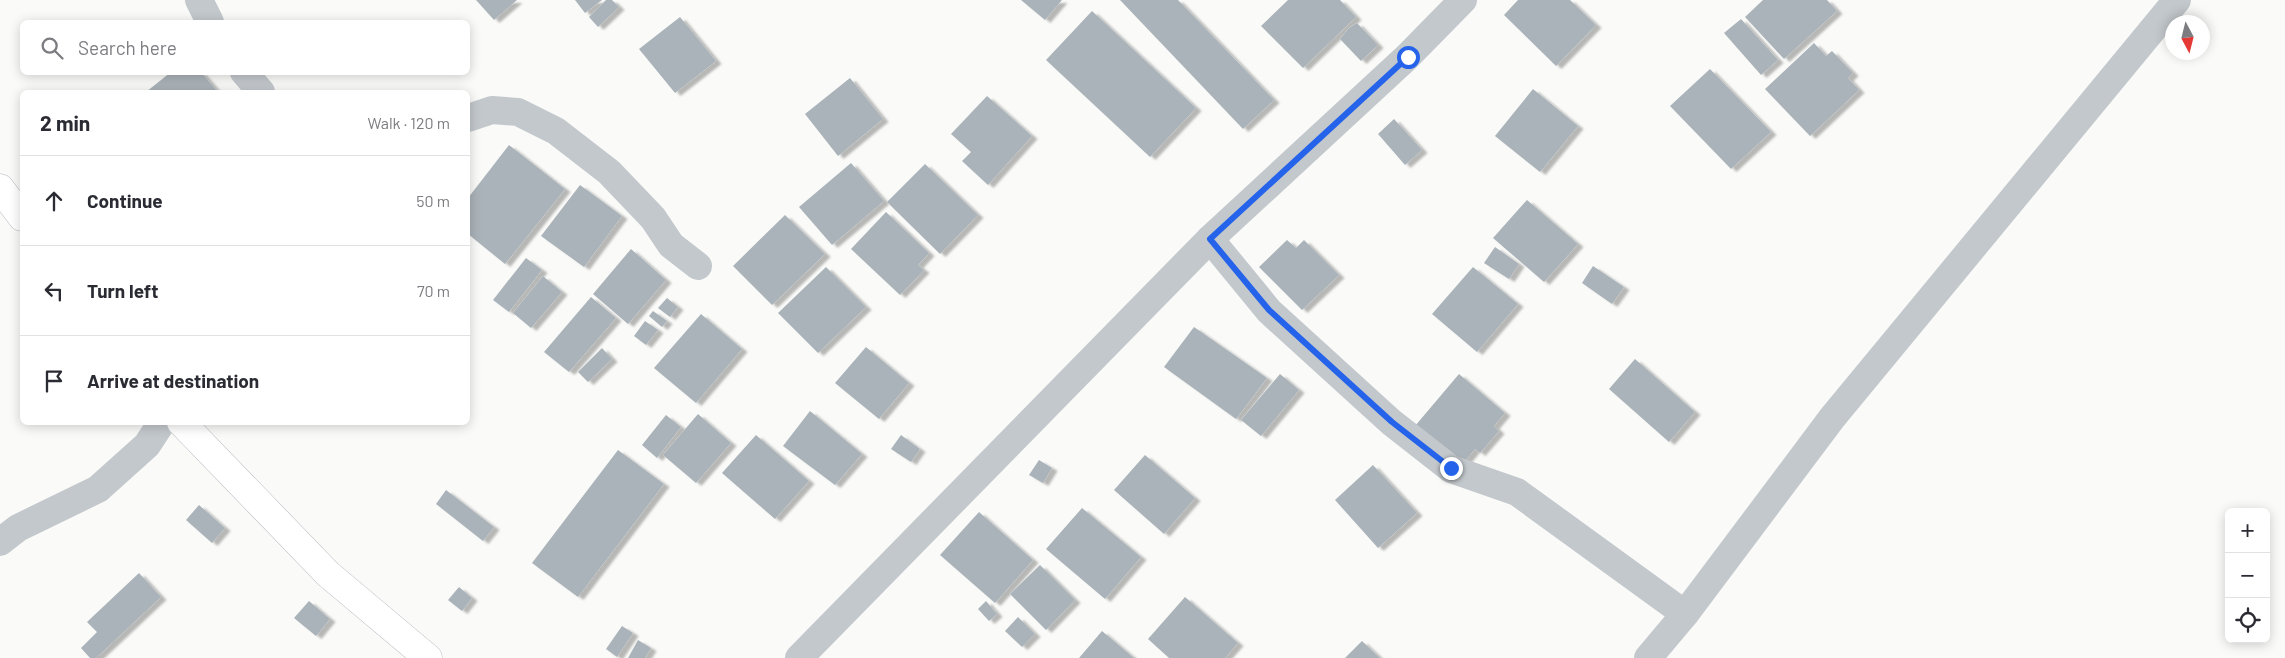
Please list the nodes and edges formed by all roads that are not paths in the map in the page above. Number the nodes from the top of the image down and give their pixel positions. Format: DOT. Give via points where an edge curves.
graph roads {
  1 [pos="199,0"];
  2 [pos="1463,0"];
  3 [pos="2177,0"];
  4 [pos="209,20"];
  5 [pos="247,75"];
  6 [pos="259,90"];
  7 [pos="470,117"];
  8 [pos="0,188"];
  9 [pos="20,214"];
  10 [pos="1210,239"];
  11 [pos="698,266"];
  12 [pos="160,425"];
  13 [pos="184,425"];
  14 [pos="0,542"];
  15 [pos="1685,614"];
  16 [pos="428,658"];
  17 [pos="799,658"];
  18 [pos="1648,658"];
  1 -- 4 [label="street"];
  2 -- 10 [label="street" via="1408,57"];
  3 -- 15 [label="street" via="1832,418"];
  5 -- 6 [label="street"];
  7 -- 11 [label="street" via="492,110 518,112 556,131 609,172 653,218 671,245"];
  8 -- 9 [label="main road"];
  10 -- 15 [label="street" via="1269,310 1399,428 1451,468 1517,492"];
  10 -- 17 [label="street"];
  12 -- 14 [label="street" via="147,445 98,489 18,528"];
  13 -- 16 [label="main road" via="328,574"];
  15 -- 18 [label="street"];
}
